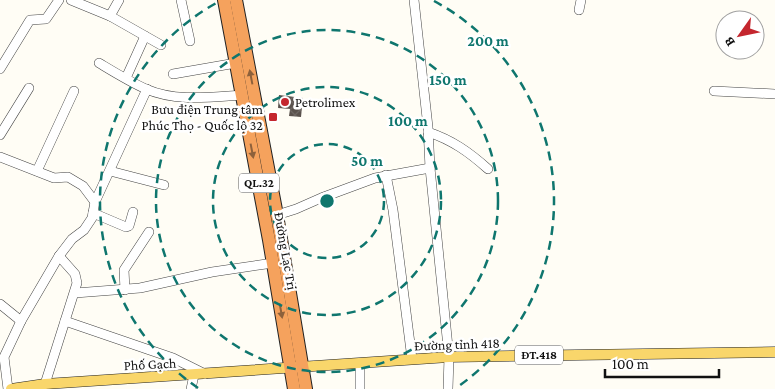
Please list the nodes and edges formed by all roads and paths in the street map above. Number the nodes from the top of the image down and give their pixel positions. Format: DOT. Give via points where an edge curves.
graph roads {
  1 [pos="71,0"];
  2 [pos="119,0"];
  3 [pos="181,0"];
  4 [pos="224,0"];
  5 [pos="236,0"];
  6 [pos="414,0"];
  7 [pos="581,0"];
  8 [pos="58,1"];
  9 [pos="579,10"];
  10 [pos="110,16"];
  11 [pos="144,36"];
  12 [pos="190,41"];
  13 [pos="161,45"];
  14 [pos="98,63"];
  15 [pos="236,63"];
  16 [pos="0,69"];
  17 [pos="173,74"];
  18 [pos="126,78"];
  19 [pos="29,88"];
  20 [pos="146,90"];
  21 [pos="74,91"];
  22 [pos="714,91"];
  23 [pos="775,94"];
  24 [pos="242,95"];
  25 [pos="428,132"];
  26 [pos="0,135"];
  27 [pos="0,157"];
  28 [pos="430,168"];
  29 [pos="488,168"];
  30 [pos="37,171"];
  31 [pos="110,171"];
  32 [pos="386,175"];
  33 [pos="164,185"];
  34 [pos="95,202"];
  35 [pos="133,212"];
  36 [pos="93,213"];
  37 [pos="277,215"];
  38 [pos="149,232"];
  39 [pos="59,256"];
  40 [pos="273,263"];
  41 [pos="125,290"];
  42 [pos="75,293"];
  43 [pos="0,304"];
  44 [pos="21,321"];
  45 [pos="65,321"];
  46 [pos="775,352"];
  47 [pos="449,357"];
  48 [pos="412,359"];
  49 [pos="360,363"];
  50 [pos="296,367"];
  51 [pos="205,374"];
  52 [pos="194,375"];
  53 [pos="38,386"];
  54 [pos="9,389"];
  55 [pos="191,389"];
  56 [pos="294,389"];
  57 [pos="306,389"];
  58 [pos="360,389"];
  59 [pos="448,389"];
  1 -- 10 [label="street"];
  2 -- 10 [label="street"];
  3 -- 12 [label="street"];
  4 -- 15 [label="highway, Đường Lạc Trị / QL.32"];
  37 -- 5 [label="highway, Đường Lạc Trị / QL.32, one-way"];
  6 -- 25 [label="street"];
  7 -- 9 [label="street"];
  8 -- 16 [label="street" via="46,19 30,20"];
  10 -- 11 [label="street"];
  11 -- 13 [label="street"];
  11 -- 18 [label="street"];
  14 -- 18 [label="street"];
  15 -- 17 [label="street"];
  15 -- 24 [label="highway, Đường Lạc Trị / QL.32"];
  18 -- 20 [label="street"];
  19 -- 26 [label="street"];
  20 -- 24 [label="street" via="179,98"];
  20 -- 31 [label="street"];
  21 -- 30 [label="street"];
  22 -- 23 [label="street"];
  24 -- 40 [label="highway, Đường Lạc Trị / QL.32, one-way"];
  25 -- 28 [label="street"];
  25 -- 29 [label="street" via="468,150"];
  27 -- 30 [label="street"];
  28 -- 32 [label="street"];
  28 -- 47 [label="street"];
  30 -- 34 [label="street" via="54,178 68,178 83,186"];
  31 -- 33 [label="street"];
  31 -- 34 [label="street"];
  32 -- 37 [label="street"];
  32 -- 48 [label="street"];
  34 -- 36 [label="street"];
  35 -- 36 [label="street" via="126,227"];
  36 -- 39 [label="street" via="84,230"];
  37 -- 50 [label="highway, Đường Lạc Trị / QL.32"];
  38 -- 41 [label="street" via="124,270"];
  39 -- 42 [label="street" via="77,278"];
  39 -- 44 [label="street"];
  40 -- 41 [label="street"];
  40 -- 50 [label="highway, Đường Lạc Trị / QL.32, one-way"];
  41 -- 42 [label="street"];
  42 -- 45 [label="street"];
  43 -- 44 [label="street"];
  44 -- 54 [label="street" via="4,357"];
  45 -- 51 [label="street" via="173,358"];
  45 -- 53 [label="street"];
  46 -- 47 [label="main road, Đường tỉnh 418 / ĐT.418"];
  47 -- 48 [label="main road, Đường tỉnh 418 / ĐT.418"];
  47 -- 59 [label="street"];
  48 -- 49 [label="main road, Đường tỉnh 418 / ĐT.418"];
  49 -- 50 [label="main road, Đường tỉnh 418 / ĐT.418"];
  49 -- 58 [label="street"];
  50 -- 51 [label="main road, Phố Gạch / ĐT.418"];
  50 -- 56 [label="highway, Đường Lạc Trị / QL.32"];
  50 -- 57 [label="highway, Đường Lạc Trị / QL.32"];
  51 -- 52 [label="main road, Phố Gạch / ĐT.418"];
  52 -- 53 [label="main road, Phố Gạch / ĐT.418"];
  52 -- 55 [label="street"];
  53 -- 54 [label="main road, Phố Gạch / ĐT.418"];
}
